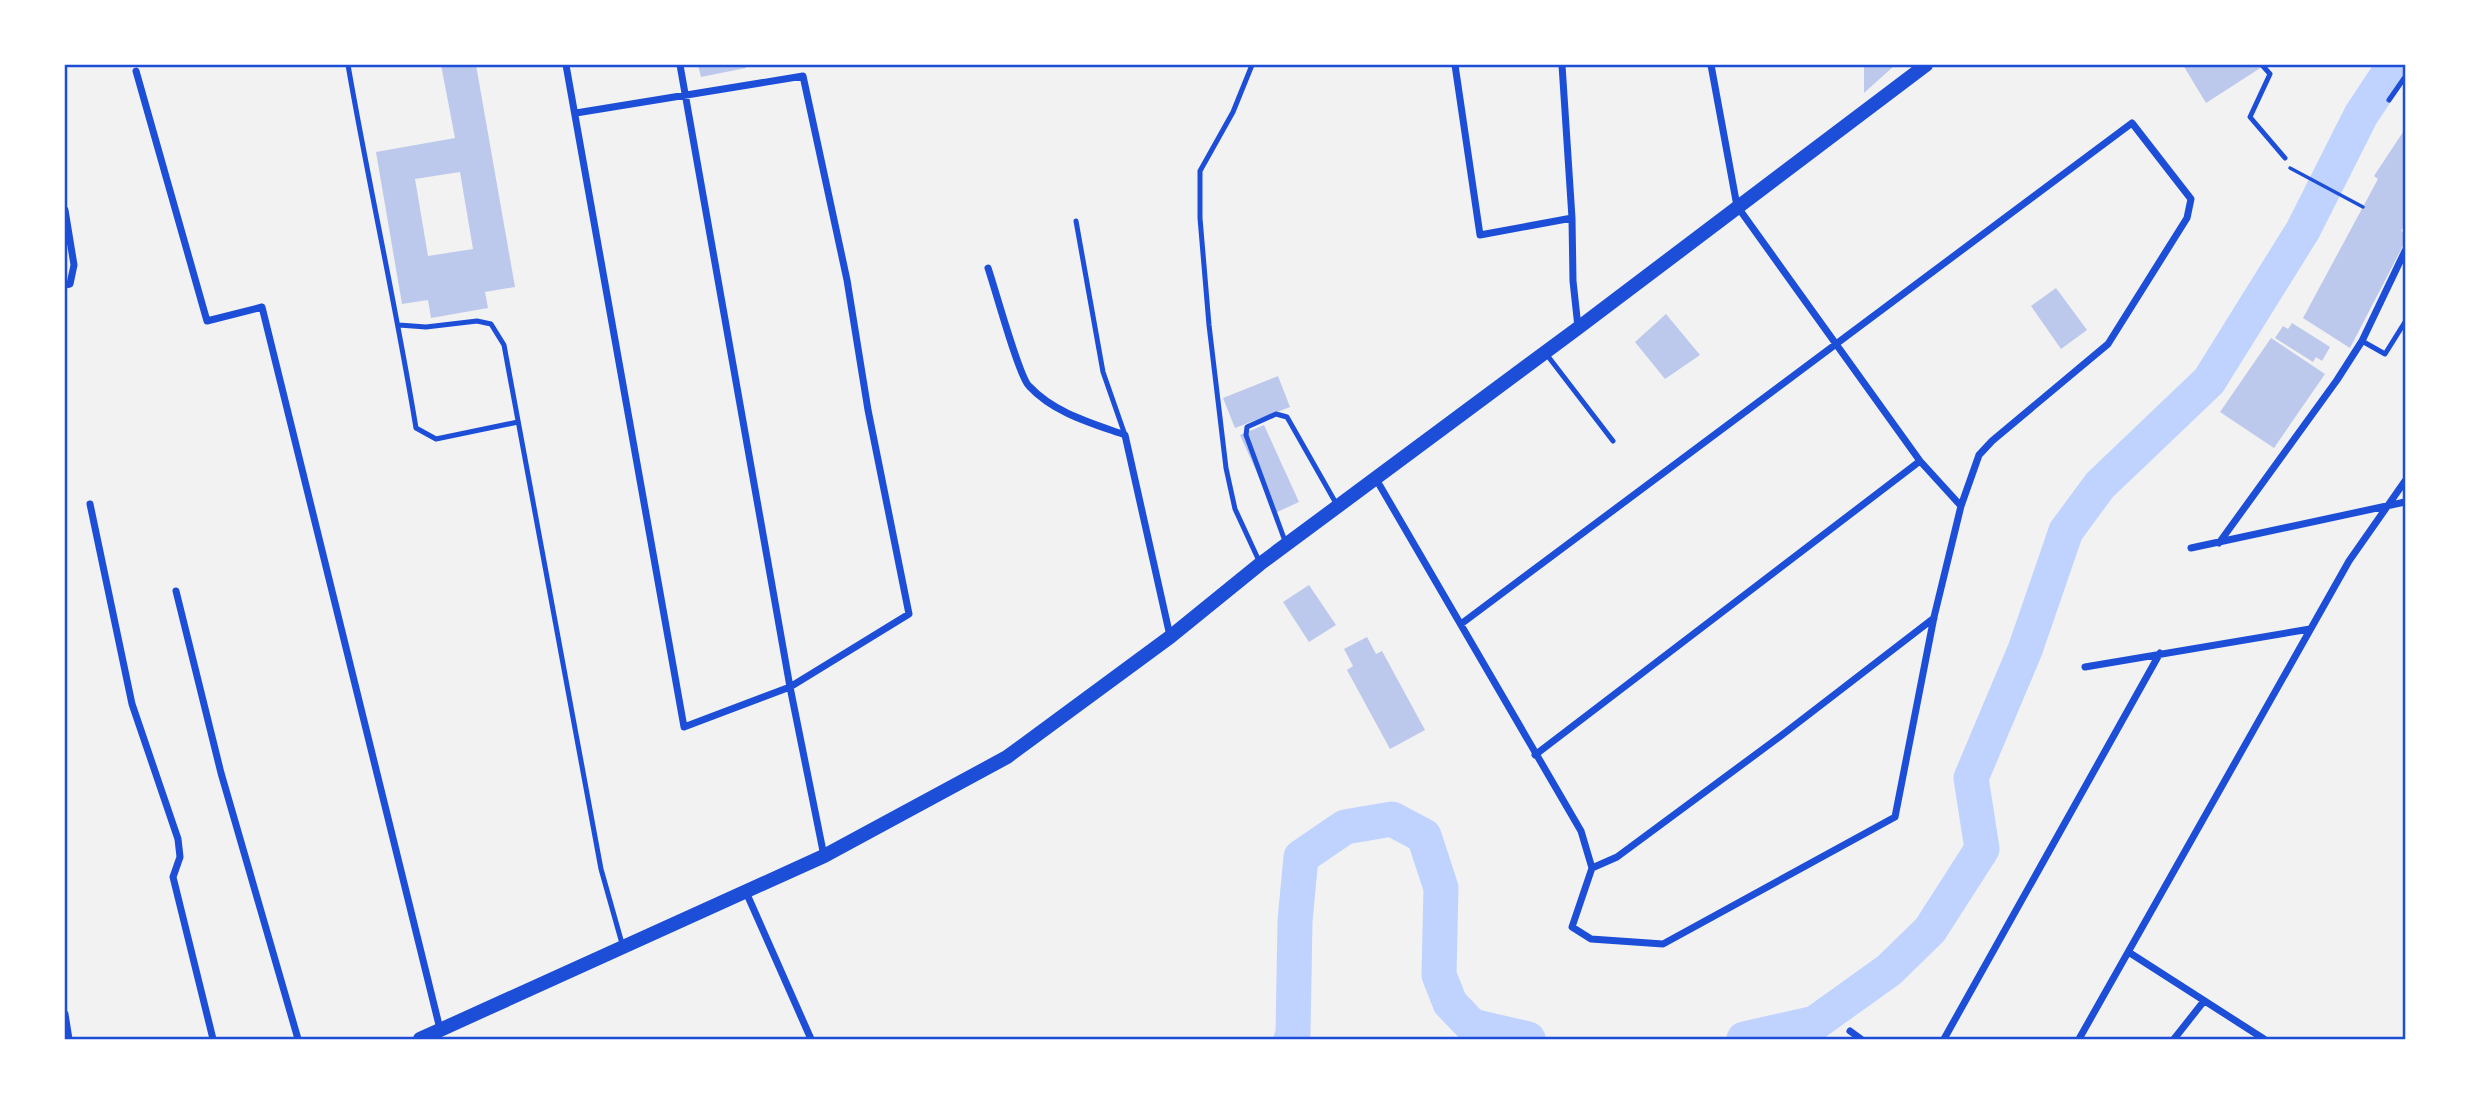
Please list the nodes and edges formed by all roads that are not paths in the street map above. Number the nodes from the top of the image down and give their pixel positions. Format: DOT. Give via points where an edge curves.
graph roads {
  1 [pos="348,65"];
  2 [pos="566,65"];
  3 [pos="680,65"];
  4 [pos="1252,65"];
  5 [pos="1455,65"];
  6 [pos="1562,65"];
  7 [pos="1711,65"];
  8 [pos="1926,65"];
  9 [pos="2262,65"];
  10 [pos="136,71"];
  11 [pos="2405,77"];
  12 [pos="686,96"];
  13 [pos="2389,100"];
  14 [pos="576,113"];
  15 [pos="2285,158"];
  16 [pos="1737,206"];
  17 [pos="65,210"];
  18 [pos="1572,218"];
  19 [pos="1076,221"];
  20 [pos="2405,251"];
  21 [pos="988,268"];
  22 [pos="65,285"];
  23 [pos="2405,322"];
  24 [pos="399,325"];
  25 [pos="1578,328"];
  26 [pos="2362,341"];
  27 [pos="1835,345"];
  28 [pos="1545,352"];
  29 [pos="518,422"];
  30 [pos="1125,435"];
  31 [pos="1613,441"];
  32 [pos="1920,461"];
  33 [pos="1376,479"];
  34 [pos="2405,481"];
  35 [pos="2405,502"];
  36 [pos="90,504"];
  37 [pos="1338,506"];
  38 [pos="1961,506"];
  39 [pos="2389,506"];
  40 [pos="2219,543"];
  41 [pos="1286,544"];
  42 [pos="2191,548"];
  43 [pos="1260,564"];
  44 [pos="176,591"];
  45 [pos="1934,617"];
  46 [pos="1461,624"];
  47 [pos="2310,629"];
  48 [pos="1170,637"];
  49 [pos="2160,653"];
  50 [pos="2085,667"];
  51 [pos="790,687"];
  52 [pos="1535,755"];
  53 [pos="824,856"];
  54 [pos="1592,868"];
  55 [pos="746,892"];
  56 [pos="623,947"];
  57 [pos="2130,953"];
  58 [pos="2204,1001"];
  59 [pos="65,1014"];
  60 [pos="440,1030"];
  61 [pos="1850,1031"];
  62 [pos="69,1039"];
  63 [pos="213,1039"];
  64 [pos="298,1039"];
  65 [pos="420,1039"];
  66 [pos="809,1039"];
  67 [pos="1860,1039"];
  68 [pos="1944,1039"];
  69 [pos="2079,1039"];
  70 [pos="2174,1039"];
  71 [pos="2264,1039"];
  1 -- 24 [label="lane"];
  2 -- 14 [label="street"];
  3 -- 12 [label="street"];
  4 -- 43 [label="lane" via="1233,112 1200,171 1200,218 1226,468 1235,509"];
  5 -- 18 [label="street" via="1480,235"];
  6 -- 18 [label="street"];
  7 -- 16 [label="street"];
  8 -- 16 [label="main road"];
  9 -- 15 [label="lane" via="2270,74 2250,117"];
  10 -- 60 [label="street" via="207,321 262,307"];
  11 -- 13 [label="lane"];
  12 -- 14 [label="street"];
  12 -- 51 [label="street"];
  12 -- 51 [label="street" via="803,76 847,280 909,614"];
  14 -- 51 [label="street" via="684,727"];
  16 -- 25 [label="main road"];
  16 -- 27 [label="street"];
  17 -- 22 [label="street" via="74,265 70,284"];
  18 -- 25 [label="street"];
  19 -- 30 [label="lane" via="1103,372"];
  20 -- 26 [label="street"];
  21 -- 30 [label="street" via="1026,384 1051,405"];
  23 -- 26 [label="lane" via="2385,354"];
  24 -- 29 [label="lane" via="491,324 504,345"];
  24 -- 29 [label="lane" via="416,428 436,439"];
  25 -- 28 [label="main road"];
  26 -- 40 [label="street"];
  27 -- 32 [label="street"];
  27 -- 38 [label="street" via="2132,122 2191,200 2187,219 2108,344 1979,455"];
  27 -- 46 [label="street"];
  28 -- 31 [label="lane"];
  28 -- 33 [label="main road"];
  29 -- 56 [label="lane" via="601,869"];
  30 -- 48 [label="street"];
  32 -- 38 [label="street"];
  32 -- 52 [label="street"];
  33 -- 37 [label="main road"];
  33 -- 46 [label="street"];
  34 -- 39 [label="street"];
  35 -- 39 [label="street"];
  36 -- 63 [label="street" via="132,704 178,839 180,857 173,877"];
  37 -- 41 [label="main road"];
  37 -- 41 [label="lane" via="1287,417 1276,414 1247,427"];
  38 -- 45 [label="street"];
  39 -- 40 [label="street"];
  39 -- 47 [label="street" via="2349,561"];
  40 -- 42 [label="street"];
  41 -- 43 [label="main road"];
  43 -- 48 [label="main road"];
  44 -- 64 [label="street" via="221,773"];
  45 -- 54 [label="street" via="1661,824"];
  45 -- 54 [label="street" via="1895,817 1663,944 1591,939 1572,927"];
  46 -- 52 [label="street"];
  47 -- 49 [label="street"];
  47 -- 57 [label="street"];
  48 -- 53 [label="main road" via="1007,757"];
  49 -- 50 [label="street"];
  49 -- 68 [label="street"];
  51 -- 53 [label="street"];
  52 -- 54 [label="street" via="1581,831"];
  53 -- 55 [label="main road"];
  55 -- 56 [label="main road"];
  55 -- 66 [label="street"];
  56 -- 60 [label="main road"];
  57 -- 58 [label="street"];
  57 -- 69 [label="street"];
  58 -- 70 [label="street"];
  58 -- 71 [label="street"];
  59 -- 62 [label="street"];
  60 -- 65 [label="main road"];
  61 -- 67 [label="street"];
}
